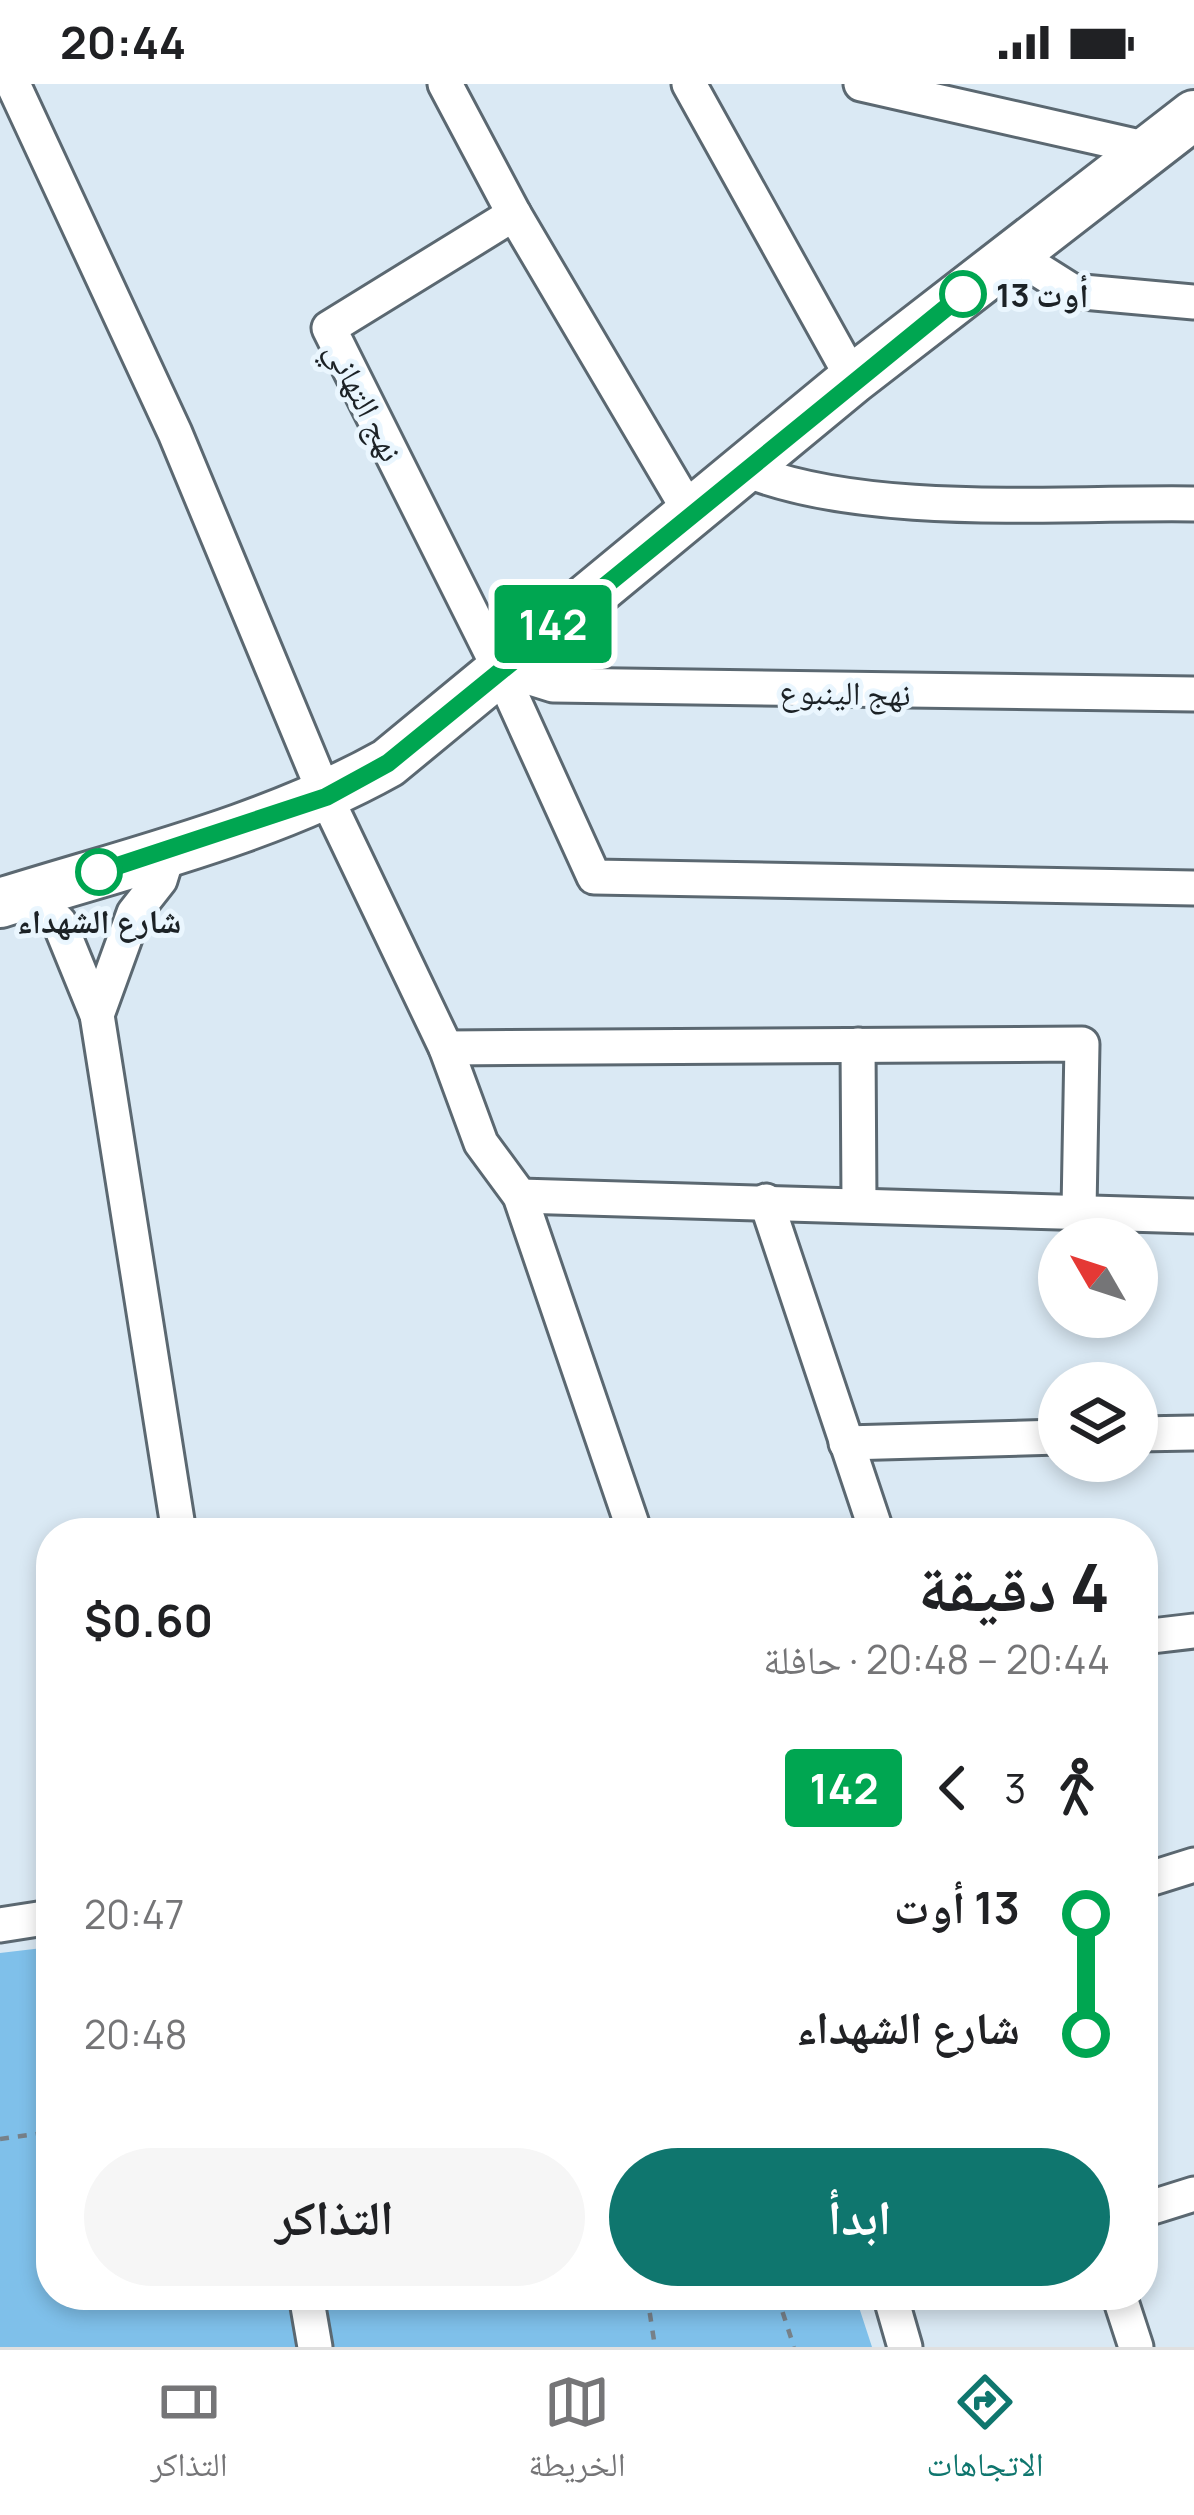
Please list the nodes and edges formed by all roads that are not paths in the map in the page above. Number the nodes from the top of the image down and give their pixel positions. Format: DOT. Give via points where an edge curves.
graph roads {
  1 [pos="13,84"];
  2 [pos="445,84"];
  3 [pos="689,84"];
  4 [pos="861,84"];
  5 [pos="1194,115"];
  6 [pos="1153,150"];
  7 [pos="514,214"];
  8 [pos="1016,254"];
  9 [pos="1194,302"];
  10 [pos="853,379"];
  11 [pos="746,470"];
  12 [pos="1194,504"];
  13 [pos="691,514"];
  14 [pos="499,668"];
  15 [pos="1194,694"];
  16 [pos="326,797"];
  17 [pos="169,851"];
  18 [pos="1194,888"];
  19 [pos="14,898"];
  20 [pos="97,1015"];
  21 [pos="857,1045"];
  22 [pos="446,1048"];
  23 [pos="520,1196"];
  24 [pos="766,1201"];
  25 [pos="859,1203"];
  26 [pos="1079,1210"];
  27 [pos="1194,1216"];
  28 [pos="1194,1432"];
  29 [pos="1158,1433"];
  30 [pos="1038,1438"];
  31 [pos="846,1443"];
  32 [pos="177,1518"];
  33 [pos="630,1518"];
  34 [pos="872,1518"];
  35 [pos="1194,1631"];
  36 [pos="1158,1635"];
  37 [pos="1194,1865"];
  38 [pos="1158,1876"];
  39 [pos="36,1919"];
  40 [pos="0,1925"];
  41 [pos="1194,2194"];
  42 [pos="1158,2205"];
  43 [pos="309,2310"];
  44 [pos="894,2310"];
  45 [pos="1124,2310"];
  46 [pos="315,2347"];
  47 [pos="905,2347"];
  48 [pos="1136,2347"];
  1 -- 16 [label="street" via="175,433"];
  2 -- 7 [label="street"];
  3 -- 10 [label="street"];
  4 -- 6 [label="street"];
  5 -- 6 [label="street"];
  6 -- 8 [label="street"];
  7 -- 13 [label="street"];
  7 -- 14 [label="street, نهج التهاني" via="328,328"];
  8 -- 9 [label="street" via="1072,291"];
  8 -- 10 [label="street"];
  10 -- 11 [label="street"];
  11 -- 12 [label="street" via="794,489 862,500"];
  11 -- 13 [label="street"];
  13 -- 14 [label="street"];
  14 -- 15 [label="street, نهج الينبوع" via="554,685"];
  14 -- 16 [label="street" via="388,763"];
  14 -- 18 [label="street" via="594,877"];
  16 -- 17 [label="street"];
  16 -- 22 [label="street"];
  17 -- 19 [label="street"];
  17 -- 20 [label="street" via="160,880 134,913"];
  19 -- 20 [label="street" via="59,922"];
  20 -- 32 [label="street"];
  21 -- 22 [label="street"];
  21 -- 25 [label="street"];
  21 -- 26 [label="street" via="1082,1044"];
  22 -- 23 [label="street" via="482,1143"];
  23 -- 24 [label="street"];
  23 -- 33 [label="street"];
  24 -- 25 [label="street"];
  24 -- 31 [label="street"];
  25 -- 26 [label="street"];
  26 -- 27 [label="street"];
  28 -- 29 [label="street"];
  30 -- 31 [label="street"];
  31 -- 34 [label="street"];
  35 -- 36 [label="street"];
  37 -- 38 [label="street"];
  39 -- 40 [label="street"];
  41 -- 42 [label="street"];
  43 -- 46 [label="street"];
  44 -- 47 [label="street"];
  45 -- 48 [label="street"];
}
